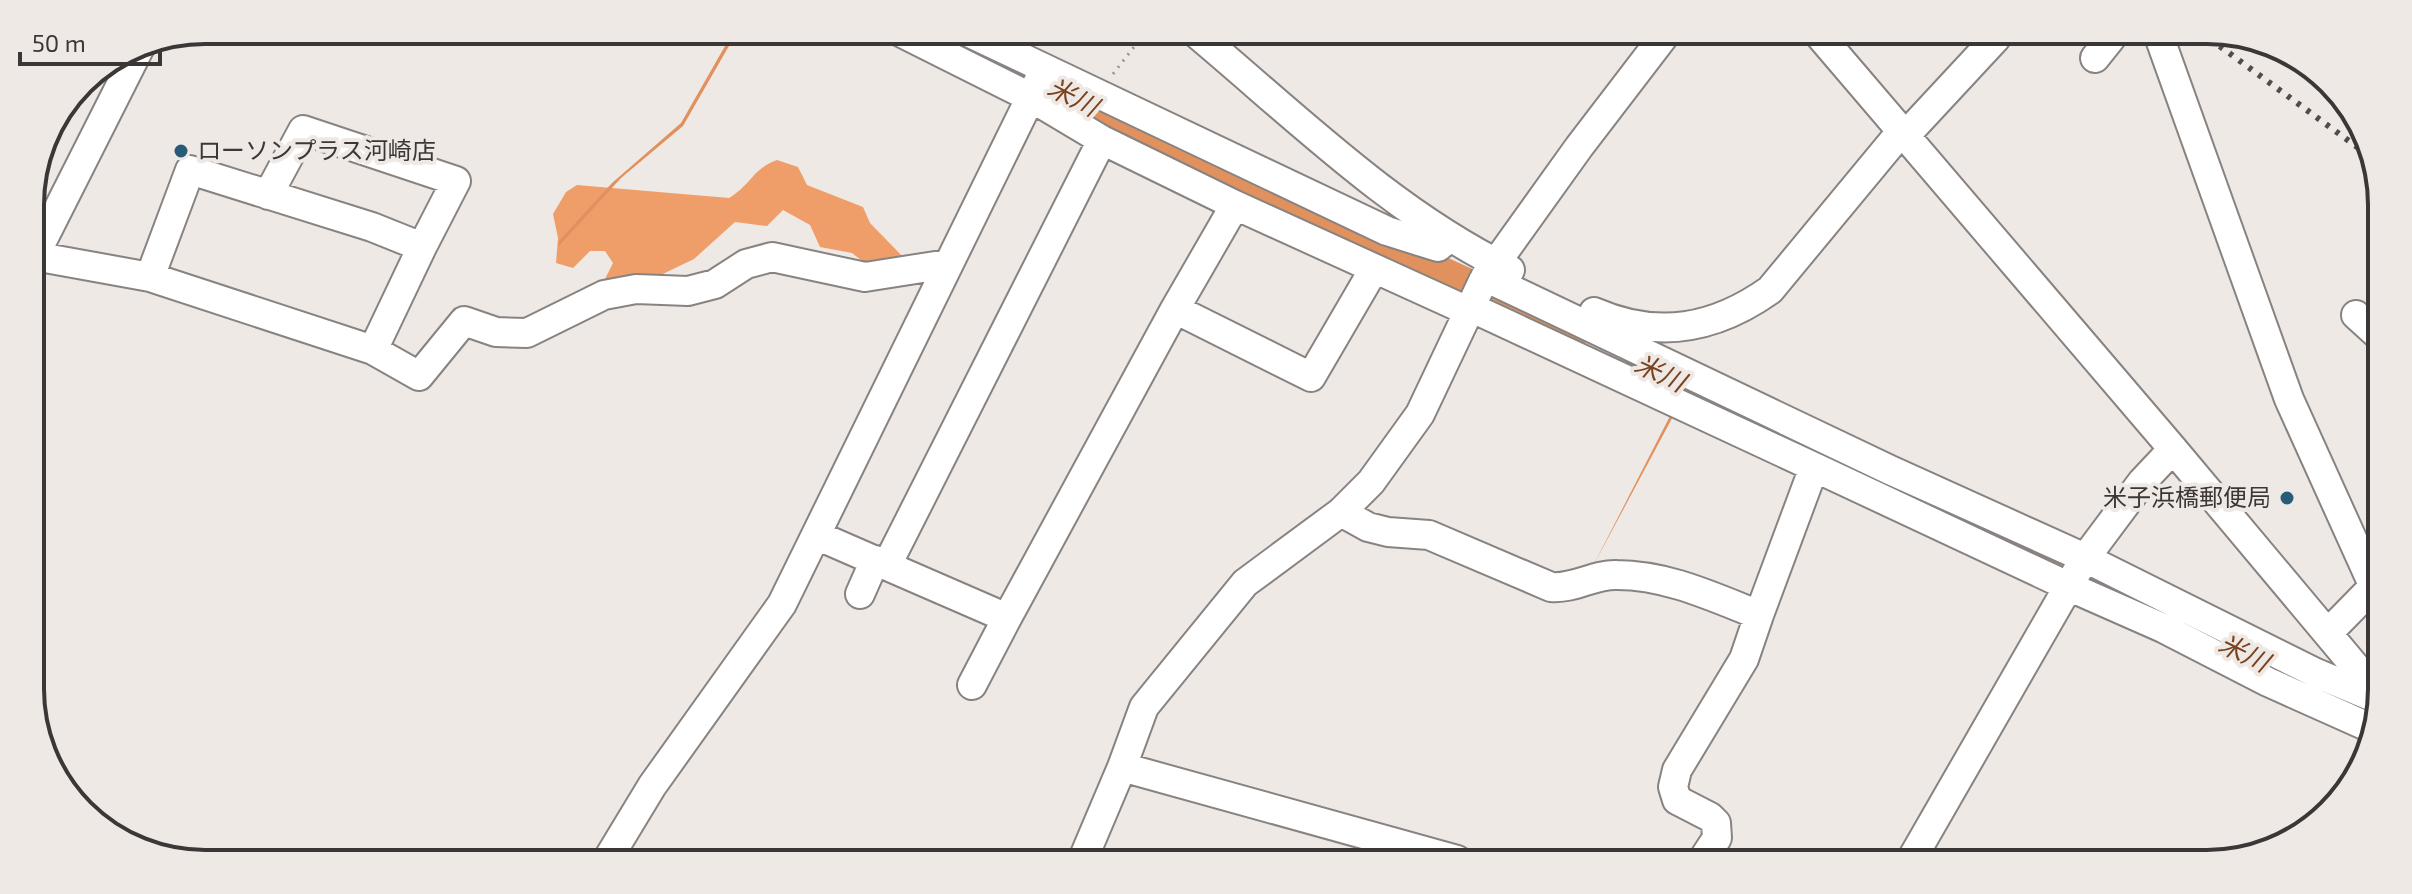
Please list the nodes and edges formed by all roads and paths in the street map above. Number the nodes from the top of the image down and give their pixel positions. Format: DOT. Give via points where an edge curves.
graph roads {
  1 [pos="924,44"];
  2 [pos="992,44"];
  3 [pos="1136,44"];
  4 [pos="1209,44"];
  5 [pos="1658,44"];
  6 [pos="1827,44"];
  7 [pos="1990,44"];
  8 [pos="2162,44"];
  9 [pos="132,62"];
  10 [pos="1044,70"];
  11 [pos="1099,92"];
  12 [pos="1030,97"];
  13 [pos="1902,135"];
  14 [pos="1102,140"];
  15 [pos="268,195"];
  16 [pos="1235,205"];
  17 [pos="44,236"];
  18 [pos="1450,237"];
  19 [pos="422,247"];
  20 [pos="44,262"];
  21 [pos="948,264"];
  22 [pos="1374,269"];
  23 [pos="150,277"];
  24 [pos="1479,290"];
  25 [pos="1175,309"];
  26 [pos="2356,315"];
  27 [pos="2368,326"];
  28 [pos="373,350"];
  29 [pos="2173,449"];
  30 [pos="1814,467"];
  31 [pos="1341,512"];
  32 [pos="816,535"];
  33 [pos="881,562"];
  34 [pos="2077,572"];
  35 [pos="2368,573"];
  36 [pos="2368,592"];
  37 [pos="860,594"];
  38 [pos="1759,615"];
  39 [pos="1007,618"];
  40 [pos="2328,633"];
  41 [pos="2368,682"];
  42 [pos="972,685"];
  43 [pos="2368,695"];
  44 [pos="2364,725"];
  45 [pos="1122,767"];
  46 [pos="613,850"];
  47 [pos="1087,850"];
  48 [pos="1421,850"];
  49 [pos="1709,850"];
  50 [pos="1917,850"];
  1 -- 12 [label="street"];
  2 -- 10 [label="street"];
  3 -- 11 [label="path"];
  4 -- 18 [label="street" via="1377,185"];
  5 -- 24 [label="street"];
  6 -- 13 [label="street"];
  7 -- 13 [label="street"];
  8 -- 35 [label="street" via="2289,399"];
  9 -- 17 [label="street"];
  10 -- 11 [label="street"];
  10 -- 12 [label="street"];
  11 -- 18 [label="street" via="1387,231 1438,247"];
  12 -- 14 [label="street"];
  12 -- 21 [label="street"];
  13 -- 24 [label="street" via="1770,290 1711,321 1632,326 1598,313"];
  13 -- 29 [label="street"];
  14 -- 16 [label="street"];
  14 -- 33 [label="street"];
  15 -- 19 [label="street"];
  15 -- 19 [label="street" via="303,130 456,181"];
  15 -- 23 [label="street" via="190,170"];
  16 -- 22 [label="street"];
  16 -- 25 [label="street"];
  18 -- 24 [label="street"];
  19 -- 28 [label="street"];
  20 -- 23 [label="street"];
  21 -- 28 [label="street" via="865,277 772,257 688,291 636,289 604,295 527,333 496,332 464,321 419,376"];
  21 -- 32 [label="street"];
  22 -- 24 [label="street"];
  22 -- 25 [label="street" via="1311,377"];
  23 -- 28 [label="street"];
  24 -- 30 [label="street"];
  24 -- 31 [label="street" via="1420,414 1371,482"];
  24 -- 34 [label="street" via="1890,470"];
  25 -- 39 [label="street"];
  26 -- 27 [label="street"];
  29 -- 34 [label="street" via="2142,482"];
  29 -- 40 [label="street"];
  30 -- 34 [label="street"];
  30 -- 38 [label="street"];
  31 -- 38 [label="street" via="1368,527 1429,535 1551,587 1566,588 1612,574 1639,576 1677,583"];
  31 -- 45 [label="street" via="1245,583 1217,615 1144,707"];
  32 -- 33 [label="street"];
  32 -- 46 [label="street" via="782,604 652,786"];
  33 -- 37 [label="street"];
  33 -- 39 [label="street"];
  34 -- 43 [label="street"];
  34 -- 44 [label="street" via="2163,628"];
  34 -- 50 [label="street"];
  36 -- 40 [label="street"];
  38 -- 49 [label="street" via="1744,659 1677,770 1673,787 1677,800 1716,823 1717,838"];
  39 -- 42 [label="street"];
  40 -- 41 [label="street"];
  45 -- 47 [label="street"];
  45 -- 48 [label="street"];
}
